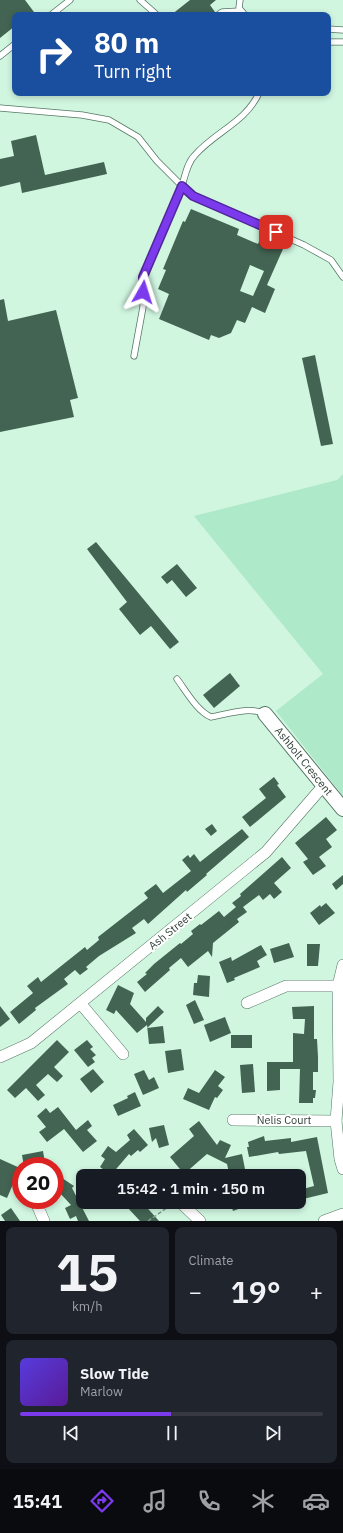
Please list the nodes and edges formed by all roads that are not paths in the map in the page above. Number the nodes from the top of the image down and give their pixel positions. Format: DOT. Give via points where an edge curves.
graph roads {
  1 [pos="70,0"];
  2 [pos="140,0"];
  3 [pos="240,0"];
  4 [pos="55,12"];
  5 [pos="154,12"];
  6 [pos="243,12"];
  7 [pos="331,29"];
  8 [pos="343,30"];
  9 [pos="331,42"];
  10 [pos="343,42"];
  11 [pos="12,46"];
  12 [pos="0,56"];
  13 [pos="257,96"];
  14 [pos="0,108"];
  15 [pos="182,186"];
  16 [pos="343,277"];
  17 [pos="134,356"];
  18 [pos="177,679"];
  19 [pos="266,714"];
  20 [pos="324,785"];
  21 [pos="343,809"];
  22 [pos="343,965"];
  23 [pos="338,986"];
  24 [pos="247,1003"];
  25 [pos="81,1004"];
  26 [pos="123,1054"];
  27 [pos="0,1057"];
  28 [pos="341,1082"];
  29 [pos="233,1120"];
  30 [pos="336,1121"];
  31 [pos="343,1169"];
  32 [pos="39,1209"];
  33 [pos="187,1209"];
  34 [pos="343,1214"];
  35 [pos="44,1221"];
  36 [pos="200,1221"];
  37 [pos="324,1221"];
  1 -- 4 [label="lane"];
  2 -- 5 [label="lane"];
  3 -- 6 [label="lane"];
  7 -- 8 [label="lane"];
  9 -- 10 [label="lane"];
  11 -- 12 [label="lane"];
  13 -- 15 [label="lane" via="247,112 194,155"];
  14 -- 15 [label="lane" via="110,120 138,137"];
  15 -- 16 [label="lane" via="193,196 304,245 331,260"];
  15 -- 17 [label="lane" via="143,277 143,307"];
  18 -- 19 [label="lane" via="205,714 211,717 258,710"];
  19 -- 20 [label="street, Ashbolt Crescent"];
  20 -- 21 [label="street, Ashbolt Crescent"];
  20 -- 25 [label="street, Ash Street" via="266,852"];
  22 -- 23 [label="street"];
  23 -- 24 [label="street" via="286,986"];
  23 -- 28 [label="street"];
  25 -- 26 [label="street"];
  25 -- 27 [label="street, Ash Street" via="31,1043"];
  28 -- 30 [label="street"];
  29 -- 30 [label="street, Nelis Court"];
  30 -- 31 [label="street"];
  32 -- 35 [label="street"];
  33 -- 36 [label="street"];
  34 -- 37 [label="street"];
}
